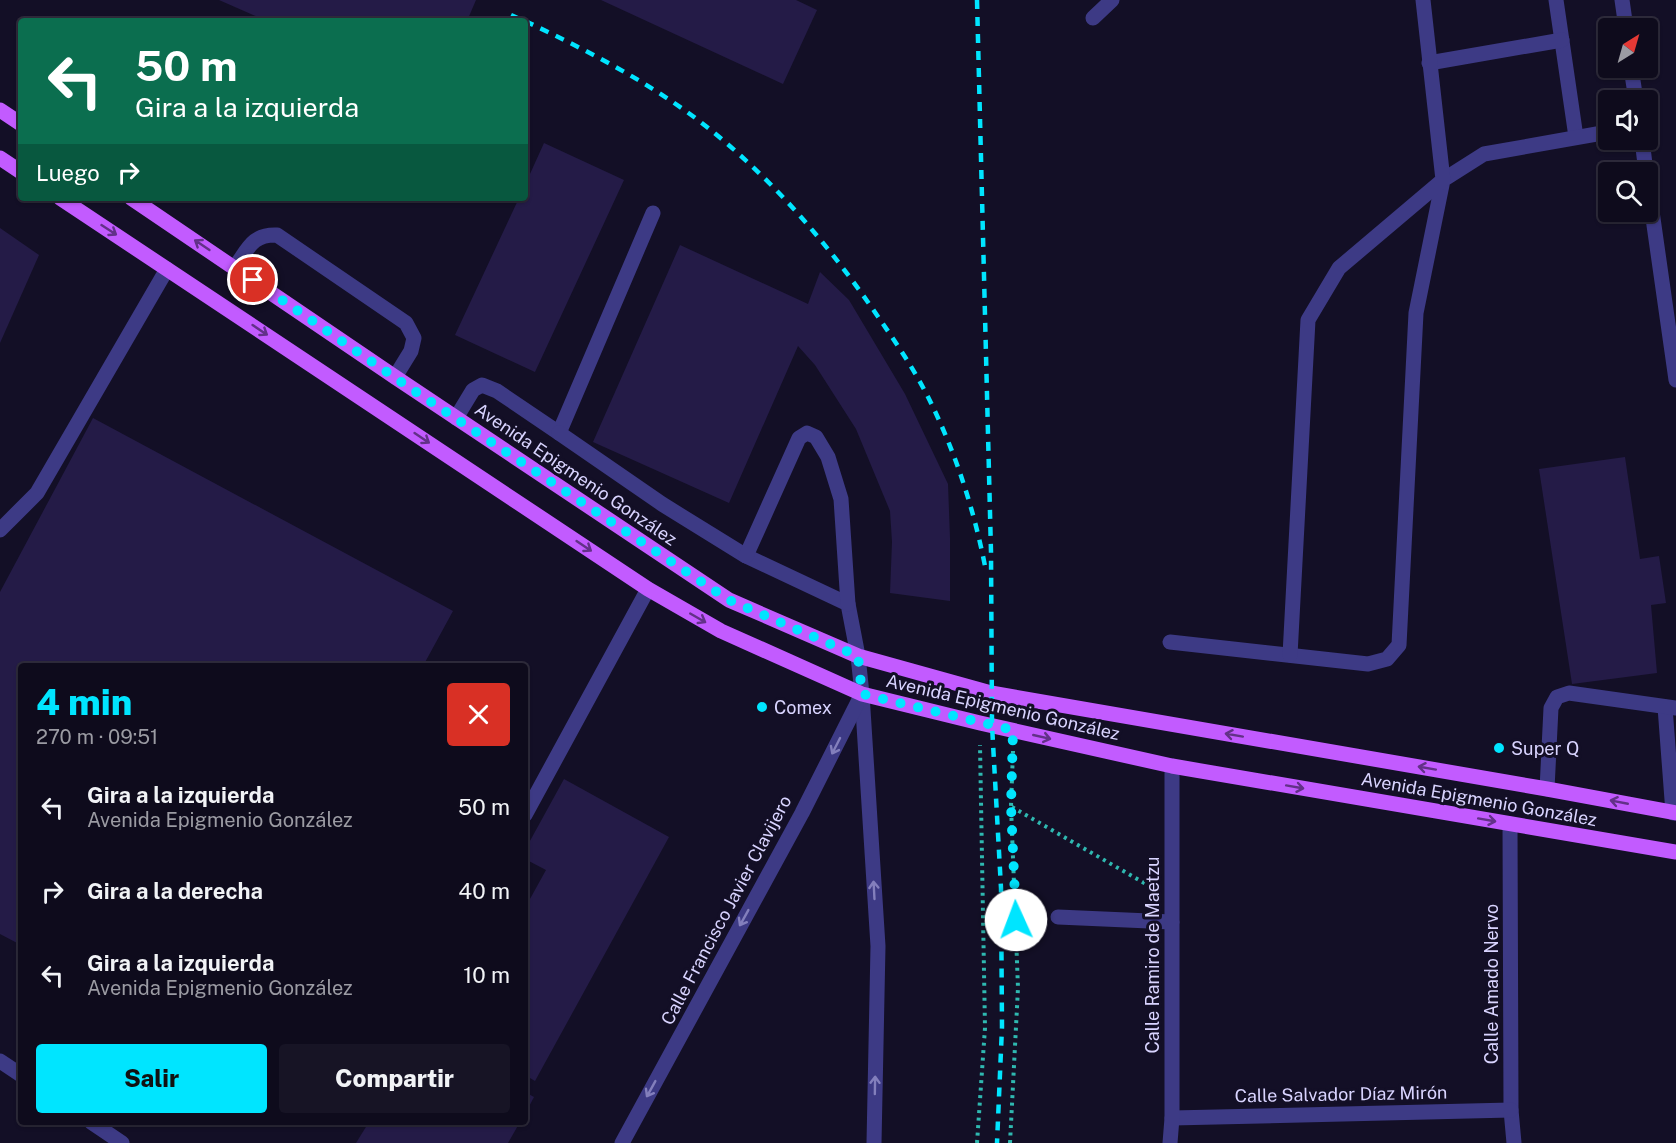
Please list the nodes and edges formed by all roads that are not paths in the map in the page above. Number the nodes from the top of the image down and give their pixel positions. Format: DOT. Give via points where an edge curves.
graph roads {
  1 [pos="1112,0"];
  2 [pos="1423,0"];
  3 [pos="1556,0"];
  4 [pos="1622,0"];
  5 [pos="1093,18"];
  6 [pos="1625,18"];
  7 [pos="1562,40"];
  8 [pos="1429,63"];
  9 [pos="0,110"];
  10 [pos="18,122"];
  11 [pos="1598,134"];
  12 [pos="1576,137"];
  13 [pos="0,158"];
  14 [pos="18,170"];
  15 [pos="1443,180"];
  16 [pos="65,201"];
  17 [pos="136,201"];
  18 [pos="653,213"];
  19 [pos="1654,222"];
  20 [pos="235,267"];
  21 [pos="167,269"];
  22 [pos="395,377"];
  23 [pos="1676,380"];
  24 [pos="456,418"];
  25 [pos="559,433"];
  26 [pos="0,530"];
  27 [pos="746,556"];
  28 [pos="648,589"];
  29 [pos="848,604"];
  30 [pos="1170,642"];
  31 [pos="1290,655"];
  32 [pos="858,656"];
  33 [pos="862,694"];
  34 [pos="1670,708"];
  35 [pos="1172,766"];
  36 [pos="1547,789"];
  37 [pos="528,809"];
  38 [pos="1675,813"];
  39 [pos="1510,824"];
  40 [pos="1676,852"];
  41 [pos="1058,917"];
  42 [pos="1172,922"];
  43 [pos="0,1061"];
  44 [pos="18,1073"];
  45 [pos="1511,1110"];
  46 [pos="1172,1118"];
  47 [pos="95,1125"];
  48 [pos="122,1143"];
  49 [pos="622,1143"];
  50 [pos="874,1143"];
  51 [pos="1170,1143"];
  52 [pos="1514,1143"];
  1 -- 5 [label="street"];
  2 -- 8 [label="street"];
  3 -- 7 [label="street"];
  4 -- 6 [label="street"];
  7 -- 8 [label="street"];
  7 -- 12 [label="street"];
  8 -- 15 [label="street"];
  9 -- 10 [label="main road"];
  11 -- 12 [label="street"];
  12 -- 15 [label="street" via="1484,154"];
  13 -- 14 [label="main road"];
  15 -- 31 [label="street" via="1339,268 1308,320"];
  15 -- 31 [label="street" via="1416,313 1399,645 1387,659 1368,664"];
  16 -- 21 [label="main road, Avenida Epigmenio González, one-way"];
  20 -- 17 [label="main road, Avenida Epigmenio González, one-way"];
  18 -- 25 [label="street"];
  19 -- 23 [label="street"];
  20 -- 22 [label="main road, Avenida Epigmenio González"];
  20 -- 22 [label="street" via="256,239 265,234 277,235 406,323 414,338"];
  21 -- 26 [label="street" via="37,493"];
  21 -- 28 [label="main road, Avenida Epigmenio González, one-way"];
  22 -- 24 [label="main road, Avenida Epigmenio González"];
  24 -- 25 [label="street" via="473,390 482,385"];
  24 -- 32 [label="main road, Avenida Epigmenio González" via="729,600"];
  25 -- 27 [label="street"];
  27 -- 29 [label="street"];
  27 -- 29 [label="street" via="799,438 807,433 816,437 828,457 841,499"];
  28 -- 33 [label="main road, Avenida Epigmenio González, one-way" via="721,632"];
  28 -- 37 [label="street"];
  29 -- 32 [label="street"];
  30 -- 31 [label="street"];
  32 -- 33 [label="street"];
  36 -- 32 [label="main road, Avenida Epigmenio González, one-way" via="991,693"];
  33 -- 35 [label="main road, Avenida Epigmenio González, one-way"];
  33 -- 49 [label="street, Calle Francisco Javier Clavijero, one-way" via="802,813"];
  50 -- 33 [label="street, one-way" via="878,946"];
  34 -- 36 [label="street" via="1569,693 1557,697 1551,708"];
  34 -- 38 [label="street"];
  35 -- 39 [label="main road, Avenida Epigmenio González, one-way"];
  35 -- 42 [label="street, Calle Ramiro de Maetzu"];
  38 -- 36 [label="main road, Avenida Epigmenio González, one-way"];
  39 -- 40 [label="main road, Avenida Epigmenio González"];
  39 -- 45 [label="street, Calle Amado Nervo"];
  41 -- 42 [label="street"];
  42 -- 46 [label="street, Calle Ramiro de Maetzu"];
  43 -- 44 [label="street"];
  45 -- 46 [label="street, Calle Salvador Díaz Mirón"];
  45 -- 52 [label="street, Calle Amado Nervo"];
  46 -- 51 [label="street, Calle Ramiro de Maetzu"];
  47 -- 48 [label="street"];
}
